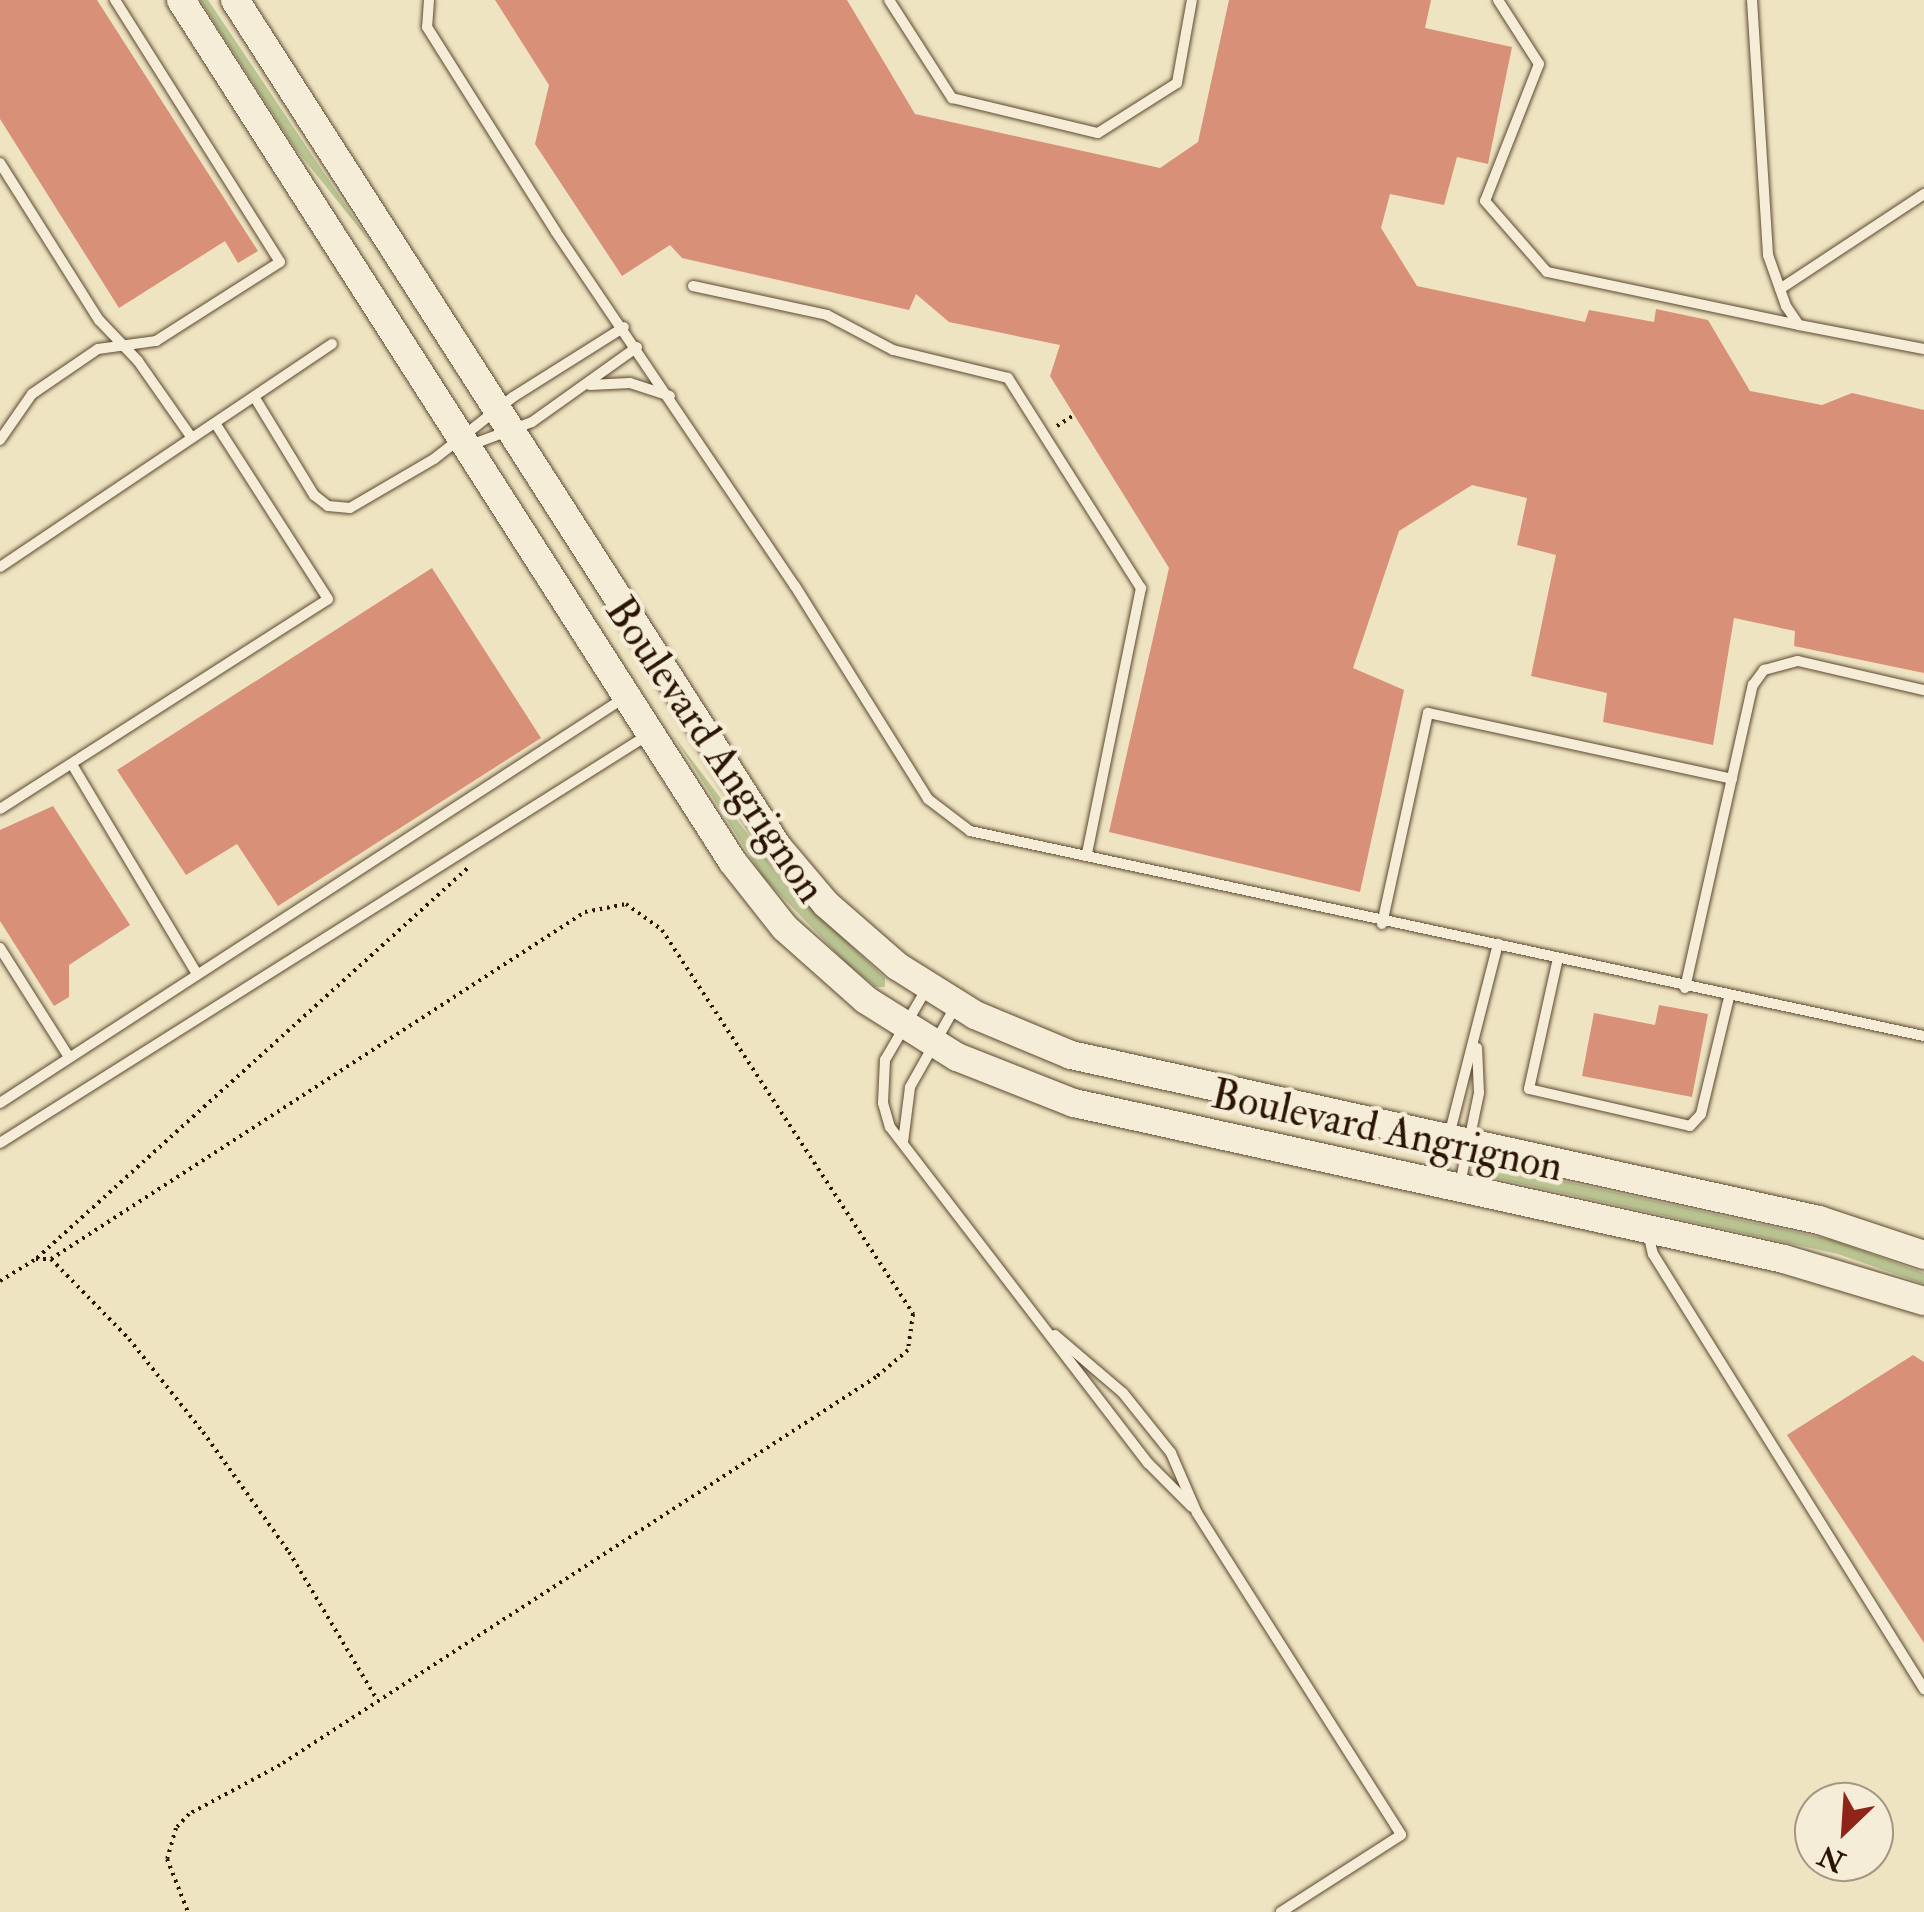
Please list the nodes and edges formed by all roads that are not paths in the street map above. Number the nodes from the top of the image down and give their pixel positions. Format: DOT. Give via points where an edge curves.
graph roads {
  1 [pos="115,0"];
  2 [pos="181,0"];
  3 [pos="235,0"];
  4 [pos="429,0"];
  5 [pos="889,0"];
  6 [pos="1192,0"];
  7 [pos="1498,0"];
  8 [pos="1752,0"];
  9 [pos="0,164"];
  10 [pos="1924,194"];
  11 [pos="693,286"];
  12 [pos="1780,290"];
  13 [pos="1799,325"];
  14 [pos="624,327"];
  15 [pos="332,344"];
  16 [pos="121,345"];
  17 [pos="638,347"];
  18 [pos="1924,350"];
  19 [pos="589,385"];
  20 [pos="670,396"];
  21 [pos="254,398"];
  22 [pos="504,420"];
  23 [pos="215,423"];
  24 [pos="192,438"];
  25 [pos="0,440"];
  26 [pos="464,442"];
  27 [pos="0,568"];
  28 [pos="1924,690"];
  29 [pos="626,697"];
  30 [pos="649,734"];
  31 [pos="73,766"];
  32 [pos="1732,779"];
  33 [pos="0,810"];
  34 [pos="1087,853"];
  35 [pos="1382,924"];
  36 [pos="1498,944"];
  37 [pos="0,948"];
  38 [pos="1558,958"];
  39 [pos="196,974"];
  40 [pos="927,987"];
  41 [pos="1685,988"];
  42 [pos="1730,996"];
  43 [pos="956,1004"];
  44 [pos="902,1026"];
  45 [pos="1924,1036"];
  46 [pos="933,1044"];
  47 [pos="1476,1047"];
  48 [pos="69,1056"];
  49 [pos="0,1102"];
  50 [pos="1458,1142"];
  51 [pos="0,1143"];
  52 [pos="903,1143"];
  53 [pos="1449,1185"];
  54 [pos="1649,1229"];
  55 [pos="1924,1255"];
  56 [pos="1924,1301"];
  57 [pos="1055,1335"];
  58 [pos="1197,1512"];
  59 [pos="1924,1689"];
  60 [pos="1281,1912"];
  1 -- 16 [label="lane" via="280,262 156,341"];
  2 -- 26 [label="main road, Boulevard Angrignon"];
  3 -- 22 [label="main road, Boulevard Angrignon"];
  4 -- 14 [label="lane" via="427,27"];
  5 -- 6 [label="lane" via="952,98 1098,133 1178,83"];
  7 -- 13 [label="lane" via="1539,64 1486,201 1547,272"];
  8 -- 12 [label="lane" via="1768,255"];
  9 -- 16 [label="lane"];
  10 -- 12 [label="lane"];
  11 -- 34 [label="lane" via="828,315 892,350 1008,378 1141,588"];
  12 -- 13 [label="lane"];
  13 -- 18 [label="lane"];
  14 -- 17 [label="lane"];
  14 -- 22 [label="lane"];
  15 -- 21 [label="lane"];
  16 -- 24 [label="lane"];
  16 -- 25 [label="lane" via="98,350 32,394"];
  17 -- 19 [label="lane"];
  17 -- 20 [label="lane"];
  19 -- 20 [label="lane" via="630,383"];
  19 -- 22 [label="lane"];
  20 -- 34 [label="lane" via="928,799 970,831"];
  21 -- 23 [label="lane"];
  21 -- 26 [label="lane" via="314,495 328,506 362,504"];
  22 -- 26 [label="lane"];
  22 -- 26 [label="lane"];
  22 -- 40 [label="main road, Boulevard Angrignon" via="777,846 844,921"];
  23 -- 24 [label="lane"];
  23 -- 31 [label="lane" via="328,598"];
  24 -- 27 [label="lane"];
  26 -- 29 [label="main road, Boulevard Angrignon"];
  28 -- 32 [label="lane" via="1778,662 1753,685"];
  29 -- 30 [label="main road, Boulevard Angrignon"];
  29 -- 39 [label="lane"];
  30 -- 44 [label="main road, Boulevard Angrignon" via="771,912 817,960"];
  30 -- 51 [label="lane"];
  31 -- 33 [label="lane"];
  31 -- 39 [label="lane"];
  32 -- 35 [label="lane" via="1428,713"];
  32 -- 41 [label="lane"];
  34 -- 35 [label="lane"];
  35 -- 36 [label="lane"];
  36 -- 38 [label="lane"];
  36 -- 47 [label="lane"];
  37 -- 48 [label="lane"];
  38 -- 41 [label="lane"];
  38 -- 42 [label="lane" via="1529,1089 1690,1126 1701,1114"];
  39 -- 48 [label="lane"];
  40 -- 43 [label="main road, Boulevard Angrignon"];
  40 -- 44 [label="lane"];
  41 -- 42 [label="lane"];
  42 -- 45 [label="lane"];
  43 -- 46 [label="lane"];
  43 -- 50 [label="main road, Boulevard Angrignon" via="1072,1055"];
  44 -- 46 [label="main road, Boulevard Angrignon"];
  44 -- 52 [label="lane" via="885,1060 883,1103"];
  46 -- 52 [label="lane" via="905,1100"];
  46 -- 53 [label="main road, Boulevard Angrignon" via="1074,1103"];
  47 -- 50 [label="lane" via="1458,1088"];
  47 -- 50 [label="lane" via="1479,1092"];
  48 -- 49 [label="lane"];
  50 -- 53 [label="lane"];
  50 -- 53 [label="lane"];
  50 -- 55 [label="main road, Boulevard Angrignon" via="1820,1220"];
  52 -- 57 [label="lane"];
  53 -- 54 [label="main road, Boulevard Angrignon"];
  54 -- 56 [label="main road, Boulevard Angrignon" via="1826,1269"];
  54 -- 59 [label="lane" via="1654,1254"];
  57 -- 58 [label="lane" via="1148,1463"];
  57 -- 58 [label="lane" via="1123,1393 1171,1452"];
  58 -- 60 [label="lane" via="1401,1834"];
}
